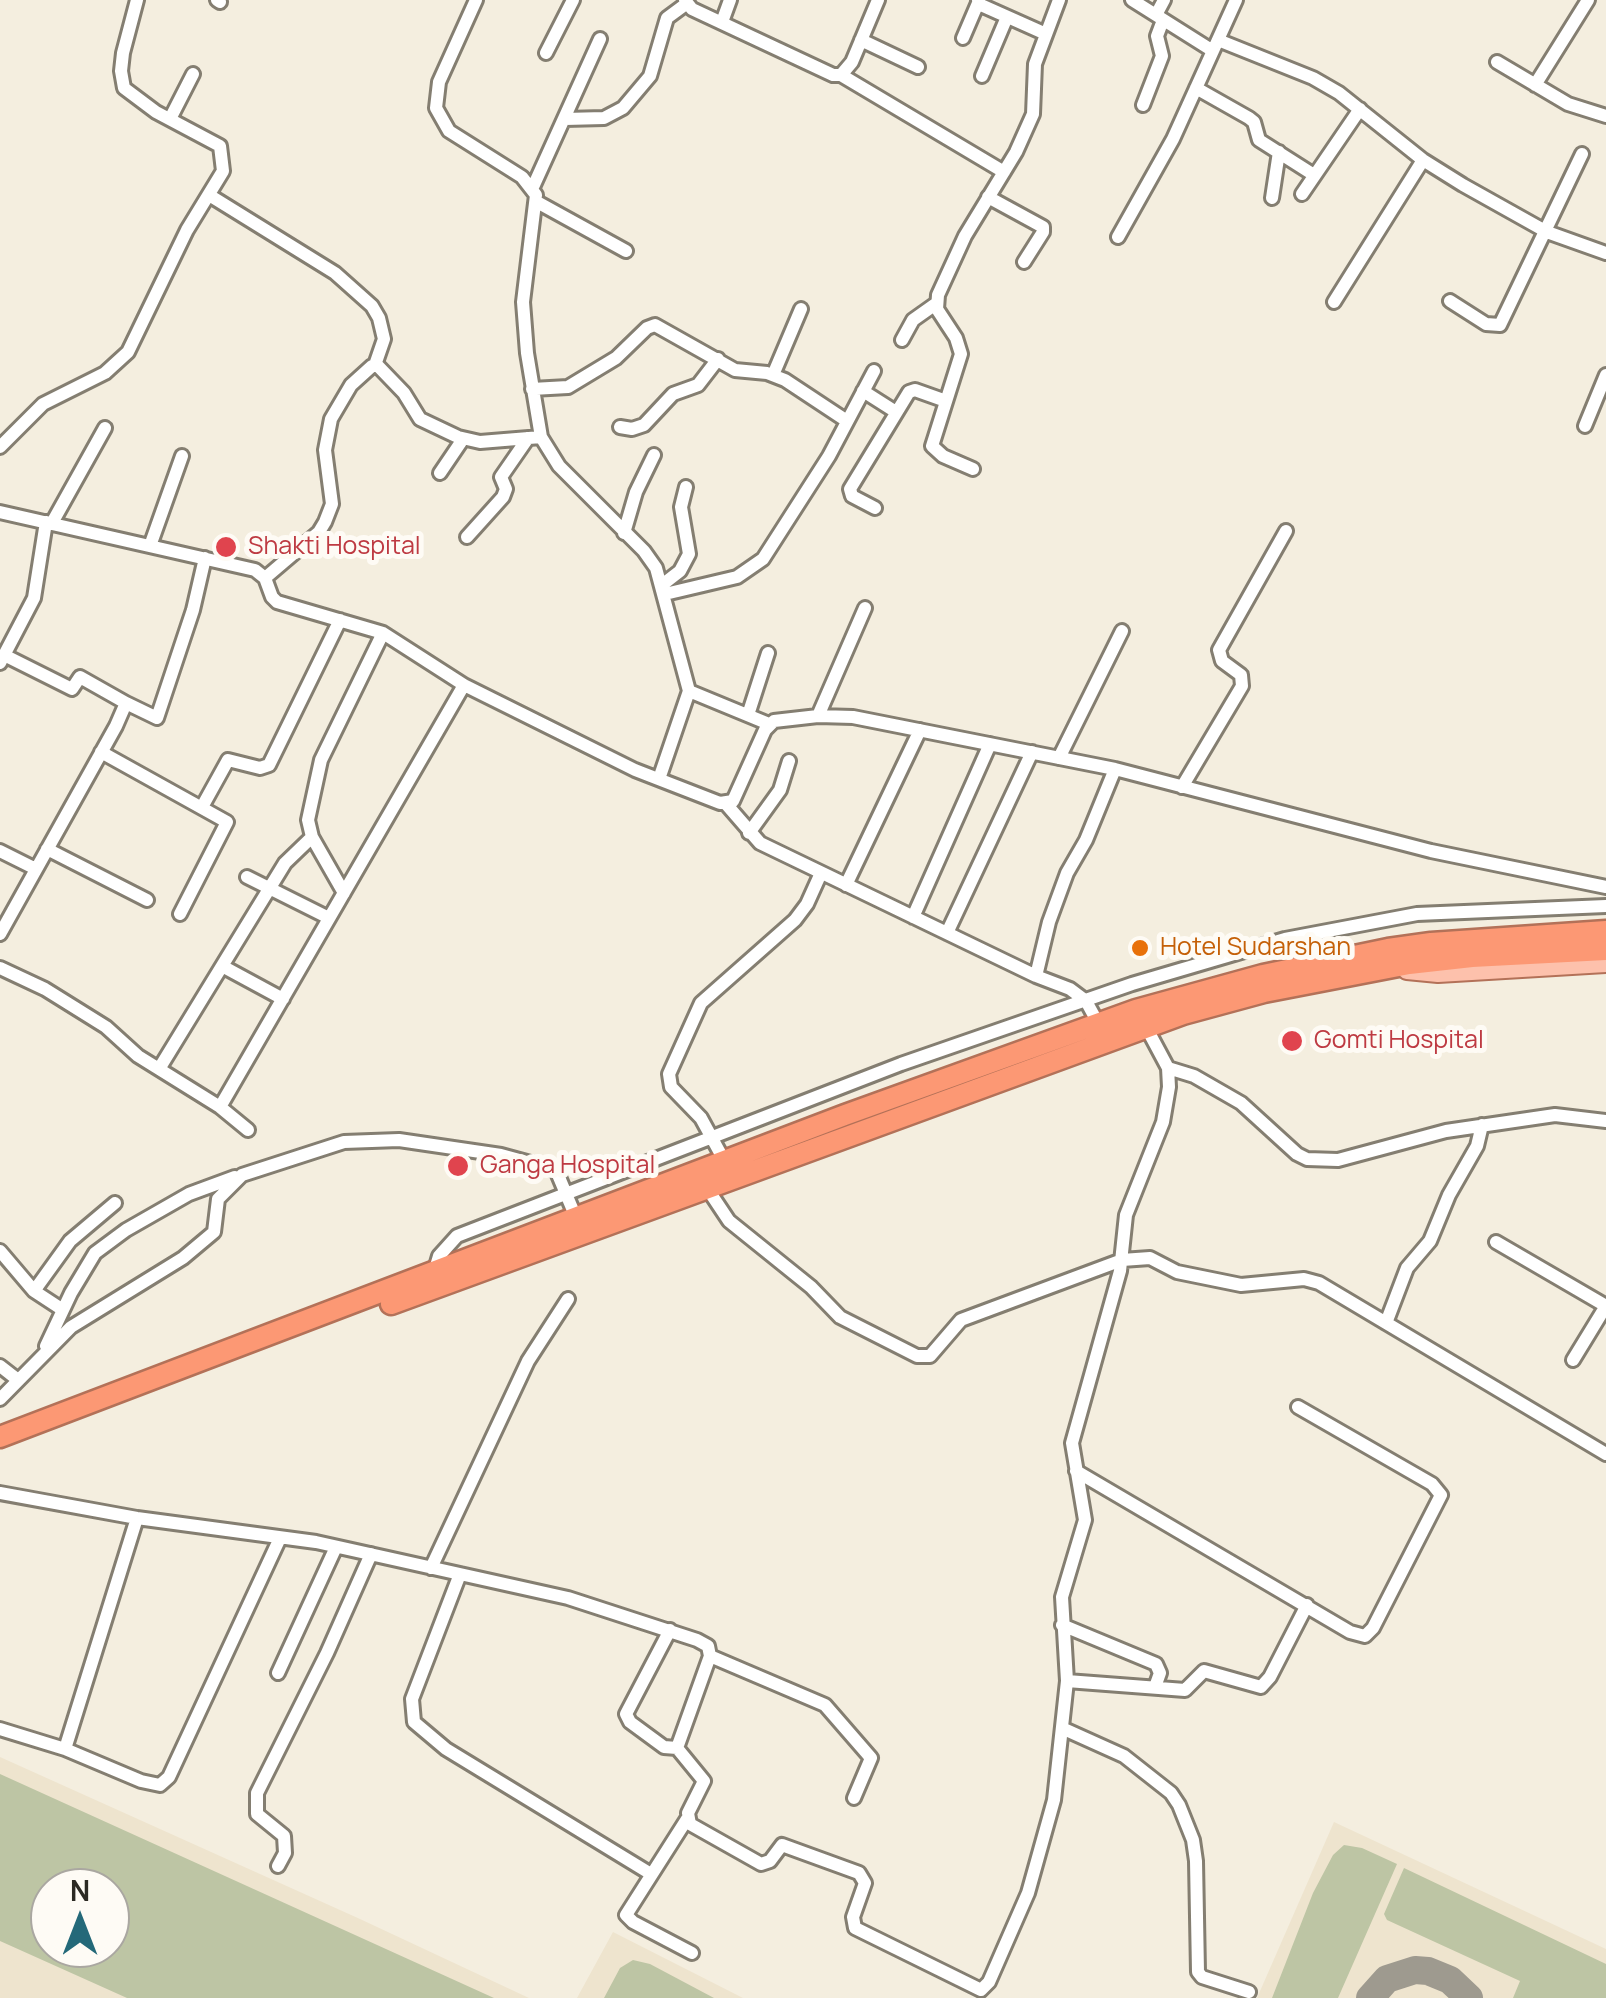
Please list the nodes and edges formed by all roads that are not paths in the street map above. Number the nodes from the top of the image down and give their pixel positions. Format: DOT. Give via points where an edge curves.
graph roads {
  1 [pos="137,0"];
  2 [pos="476,0"];
  3 [pos="573,0"];
  4 [pos="730,0"];
  5 [pos="878,0"];
  6 [pos="1059,0"];
  7 [pos="1132,0"];
  8 [pos="1164,0"];
  9 [pos="1236,0"];
  10 [pos="1588,0"];
  11 [pos="978,1"];
  12 [pos="686,2"];
  13 [pos="1006,17"];
  14 [pos="1159,17"];
  15 [pos="722,22"];
  16 [pos="1046,34"];
  17 [pos="963,38"];
  18 [pos="600,39"];
  19 [pos="861,40"];
  20 [pos="1216,45"];
  21 [pos="546,54"];
  22 [pos="1497,62"];
  23 [pos="918,68"];
  24 [pos="193,74"];
  25 [pos="841,75"];
  26 [pos="982,76"];
  27 [pos="1535,84"];
  28 [pos="1196,88"];
  29 [pos="1143,105"];
  30 [pos="1360,109"];
  31 [pos="1606,116"];
  32 [pos="565,118"];
  33 [pos="170,119"];
  34 [pos="1278,152"];
  35 [pos="1582,154"];
  36 [pos="1424,160"];
  37 [pos="1004,172"];
  38 [pos="1314,175"];
  39 [pos="534,187"];
  40 [pos="1302,194"];
  41 [pos="209,195"];
  42 [pos="988,197"];
  43 [pos="1272,198"];
  44 [pos="536,202"];
  45 [pos="1547,232"];
  46 [pos="1118,237"];
  47 [pos="626,251"];
  48 [pos="1606,253"];
  49 [pos="1024,262"];
  50 [pos="1334,302"];
  51 [pos="1450,302"];
  52 [pos="937,303"];
  53 [pos="801,309"];
  54 [pos="902,340"];
  55 [pos="718,359"];
  56 [pos="375,365"];
  57 [pos="874,371"];
  58 [pos="773,375"];
  59 [pos="1606,375"];
  60 [pos="532,388"];
  61 [pos="863,392"];
  62 [pos="946,401"];
  63 [pos="896,412"];
  64 [pos="847,421"];
  65 [pos="1584,426"];
  66 [pos="105,428"];
  67 [pos="620,428"];
  68 [pos="535,437"];
  69 [pos="463,438"];
  70 [pos="0,447"];
  71 [pos="654,455"];
  72 [pos="182,456"];
  73 [pos="973,468"];
  74 [pos="440,473"];
  75 [pos="686,487"];
  76 [pos="875,508"];
  77 [pos="0,512"];
  78 [pos="49,523"];
  79 [pos="1286,531"];
  80 [pos="624,533"];
  81 [pos="467,537"];
  82 [pos="150,546"];
  83 [pos="205,558"];
  84 [pos="266,578"];
  85 [pos="663,590"];
  86 [pos="865,608"];
  87 [pos="340,620"];
  88 [pos="1122,632"];
  89 [pos="383,633"];
  90 [pos="768,653"];
  91 [pos="2,659"];
  92 [pos="464,685"];
  93 [pos="689,691"];
  94 [pos="126,702"];
  95 [pos="748,715"];
  96 [pos="818,716"];
  97 [pos="770,724"];
  98 [pos="920,730"];
  99 [pos="990,744"];
  100 [pos="101,752"];
  101 [pos="1032,752"];
  102 [pos="1059,758"];
  103 [pos="789,762"];
  104 [pos="1115,769"];
  105 [pos="659,779"];
  106 [pos="1182,788"];
  107 [pos="728,804"];
  108 [pos="202,807"];
  109 [pos="749,832"];
  110 [pos="312,837"];
  111 [pos="47,849"];
  112 [pos="0,850"];
  113 [pos="36,870"];
  114 [pos="822,873"];
  115 [pos="247,877"];
  116 [pos="846,885"];
  117 [pos="1606,887"];
  118 [pos="270,888"];
  119 [pos="344,893"];
  120 [pos="147,900"];
  121 [pos="1606,906"];
  122 [pos="180,914"];
  123 [pos="913,917"];
  124 [pos="329,918"];
  125 [pos="1606,931"];
  126 [pos="947,933"];
  127 [pos="0,934"];
  128 [pos="1606,950"];
  129 [pos="1387,958"];
  130 [pos="1606,963"];
  131 [pos="222,966"];
  132 [pos="0,968"];
  133 [pos="1036,976"];
  134 [pos="282,999"];
  135 [pos="1086,1001"];
  136 [pos="1141,1018"];
  137 [pos="1098,1023"];
  138 [pos="1168,1068"];
  139 [pos="159,1069"];
  140 [pos="220,1108"];
  141 [pos="1606,1121"];
  142 [pos="1482,1125"];
  143 [pos="248,1130"];
  144 [pos="711,1136"];
  145 [pos="724,1162"];
  146 [pos="242,1175"];
  147 [pos="708,1188"];
  148 [pos="565,1192"];
  149 [pos="115,1203"];
  150 [pos="578,1220"];
  151 [pos="1496,1242"];
  152 [pos="0,1251"];
  153 [pos="1122,1260"];
  154 [pos="434,1273"];
  155 [pos="34,1291"];
  156 [pos="568,1299"];
  157 [pos="63,1310"];
  158 [pos="1386,1323"];
  159 [pos="42,1354"];
  160 [pos="1573,1360"];
  161 [pos="0,1366"];
  162 [pos="18,1380"];
  163 [pos="0,1400"];
  164 [pos="1298,1407"];
  165 [pos="0,1437"];
  166 [pos="0,1448"];
  167 [pos="1606,1454"];
  168 [pos="1076,1471"];
  169 [pos="0,1493"];
  170 [pos="137,1518"];
  171 [pos="280,1538"];
  172 [pos="336,1546"];
  173 [pos="370,1554"];
  174 [pos="431,1568"];
  175 [pos="460,1574"];
  176 [pos="1307,1605"];
  177 [pos="1062,1625"];
  178 [pos="670,1630"];
  179 [pos="710,1656"];
  180 [pos="278,1673"];
  181 [pos="1067,1682"];
  182 [pos="1155,1686"];
  183 [pos="0,1729"];
  184 [pos="1064,1729"];
  185 [pos="677,1748"];
  186 [pos="66,1749"];
  187 [pos="854,1798"];
  188 [pos="687,1819"];
  189 [pos="278,1866"];
  190 [pos="650,1874"];
  191 [pos="692,1954"];
  192 [pos="1249,1992"];
  193 [pos="982,1994"];
  1 -- 33 [label="street" via="122,82"];
  2 -- 39 [label="street" via="439,82 436,108 449,131"];
  3 -- 21 [label="street"];
  4 -- 15 [label="street"];
  5 -- 19 [label="street"];
  6 -- 16 [label="street"];
  7 -- 14 [label="street"];
  8 -- 14 [label="street"];
  9 -- 20 [label="street"];
  10 -- 27 [label="street"];
  11 -- 13 [label="street"];
  11 -- 17 [label="street"];
  12 -- 15 [label="street"];
  12 -- 32 [label="street" via="667,18 650,76 623,108 612,116"];
  13 -- 16 [label="street"];
  13 -- 26 [label="street"];
  14 -- 20 [label="street"];
  14 -- 29 [label="street" via="1162,56"];
  15 -- 25 [label="street"];
  16 -- 37 [label="street" via="1035,64 1033,114"];
  18 -- 32 [label="street"];
  19 -- 23 [label="street"];
  19 -- 25 [label="street"];
  20 -- 28 [label="street"];
  20 -- 30 [label="street" via="1313,78"];
  22 -- 27 [label="street"];
  24 -- 33 [label="street"];
  25 -- 37 [label="street"];
  27 -- 31 [label="street"];
  28 -- 34 [label="street" via="1249,118 1256,137"];
  28 -- 46 [label="street"];
  30 -- 36 [label="street"];
  30 -- 38 [label="street"];
  32 -- 39 [label="street"];
  33 -- 41 [label="street" via="223,151 223,171"];
  34 -- 38 [label="street"];
  34 -- 43 [label="street"];
  35 -- 45 [label="street"];
  36 -- 45 [label="street"];
  36 -- 50 [label="street"];
  37 -- 42 [label="street"];
  38 -- 40 [label="street"];
  39 -- 44 [label="street"];
  41 -- 56 [label="street" via="335,273 372,306 384,339"];
  41 -- 70 [label="street" via="128,352 105,373 44,404"];
  42 -- 49 [label="street" via="1043,227"];
  42 -- 52 [label="street"];
  44 -- 47 [label="street"];
  44 -- 60 [label="street" via="523,302"];
  45 -- 48 [label="street"];
  45 -- 51 [label="street" via="1500,325"];
  52 -- 54 [label="street" via="913,320"];
  52 -- 62 [label="street" via="961,354"];
  53 -- 58 [label="street"];
  55 -- 58 [label="street" via="746,373"];
  55 -- 60 [label="street" via="651,326 616,358 568,387"];
  55 -- 67 [label="street" via="698,385 673,394 644,425"];
  56 -- 69 [label="street" via="407,396 416,416"];
  56 -- 84 [label="street" via="351,385 331,419 326,450 332,504 326,522"];
  57 -- 61 [label="street"];
  58 -- 64 [label="street"];
  59 -- 65 [label="street"];
  60 -- 68 [label="street"];
  61 -- 63 [label="street"];
  61 -- 64 [label="street"];
  62 -- 63 [label="street" via="912,390"];
  62 -- 73 [label="street" via="932,446"];
  63 -- 76 [label="street" via="850,489"];
  64 -- 85 [label="street" via="763,559 737,577"];
  66 -- 78 [label="street"];
  68 -- 69 [label="street"];
  68 -- 80 [label="street"];
  68 -- 81 [label="street" via="501,477 503,497"];
  69 -- 74 [label="street"];
  71 -- 80 [label="street"];
  72 -- 82 [label="street"];
  75 -- 85 [label="street" via="681,507 689,554"];
  77 -- 78 [label="street"];
  78 -- 82 [label="street"];
  78 -- 91 [label="street" via="34,598"];
  79 -- 106 [label="street" via="1220,650 1242,686"];
  80 -- 85 [label="street" via="651,560"];
  82 -- 83 [label="street"];
  83 -- 84 [label="street"];
  83 -- 94 [label="street" via="157,718"];
  84 -- 87 [label="street" via="277,602"];
  85 -- 93 [label="street"];
  86 -- 96 [label="street"];
  87 -- 89 [label="street"];
  87 -- 108 [label="street" via="268,765 228,760"];
  88 -- 102 [label="street"];
  89 -- 92 [label="street"];
  89 -- 110 [label="street" via="322,760 308,820"];
  90 -- 95 [label="street"];
  91 -- 94 [label="street" via="72,688 80,677"];
  92 -- 105 [label="street"];
  92 -- 119 [label="street"];
  93 -- 95 [label="street"];
  93 -- 105 [label="street"];
  94 -- 100 [label="street"];
  95 -- 97 [label="street"];
  96 -- 97 [label="street"];
  96 -- 98 [label="street"];
  97 -- 107 [label="street"];
  98 -- 99 [label="street"];
  98 -- 116 [label="street"];
  99 -- 101 [label="street"];
  99 -- 123 [label="street"];
  100 -- 108 [label="street"];
  100 -- 111 [label="street"];
  101 -- 102 [label="street"];
  101 -- 126 [label="street"];
  102 -- 104 [label="street"];
  103 -- 109 [label="street" via="780,790"];
  104 -- 106 [label="street"];
  104 -- 133 [label="street" via="1067,873"];
  105 -- 107 [label="street"];
  106 -- 117 [label="street"];
  107 -- 109 [label="street"];
  108 -- 122 [label="street" via="227,822"];
  109 -- 114 [label="street"];
  110 -- 118 [label="street"];
  110 -- 119 [label="street"];
  111 -- 113 [label="street"];
  111 -- 120 [label="street"];
  112 -- 113 [label="street"];
  113 -- 127 [label="street"];
  114 -- 116 [label="street"];
  114 -- 144 [label="street" via="795,920 701,1002 669,1074 671,1086"];
  115 -- 118 [label="street"];
  116 -- 123 [label="street"];
  118 -- 124 [label="street"];
  118 -- 131 [label="street"];
  119 -- 124 [label="street"];
  121 -- 135 [label="street" via="1417,914 1286,939"];
  123 -- 126 [label="street"];
  124 -- 134 [label="street"];
  125 -- 129 [label="highway" via="1431,943"];
  126 -- 133 [label="street"];
  128 -- 129 [label="highway"];
  129 -- 130 [label="main road" via="1438,973"];
  129 -- 136 [label="highway" via="1263,975"];
  131 -- 134 [label="street"];
  131 -- 139 [label="street"];
  132 -- 139 [label="street" via="106,1027"];
  133 -- 135 [label="street"];
  134 -- 140 [label="street"];
  135 -- 137 [label="street"];
  135 -- 144 [label="street"];
  136 -- 137 [label="highway"];
  136 -- 138 [label="street"];
  136 -- 147 [label="highway"];
  137 -- 145 [label="highway"];
  138 -- 142 [label="street" via="1241,1104 1307,1158 1338,1160"];
  138 -- 153 [label="street" via="1163,1122 1126,1214"];
  139 -- 140 [label="street"];
  140 -- 143 [label="street"];
  141 -- 142 [label="street" via="1555,1115"];
  142 -- 158 [label="street" via="1430,1242 1407,1268"];
  144 -- 145 [label="street"];
  144 -- 148 [label="street"];
  145 -- 150 [label="highway"];
  146 -- 148 [label="street" via="344,1142 399,1140 556,1170"];
  146 -- 157 [label="street" via="189,1194 95,1253"];
  146 -- 159 [label="street" via="218,1199 214,1232 71,1327"];
  147 -- 153 [label="street" via="728,1221 840,1317 925,1358 960,1320"];
  147 -- 166 [label="highway"];
  148 -- 150 [label="street"];
  148 -- 154 [label="street" via="457,1236"];
  149 -- 155 [label="street" via="70,1241"];
  150 -- 154 [label="highway"];
  151 -- 160 [label="street" via="1606,1306"];
  152 -- 155 [label="street"];
  153 -- 158 [label="street" via="1150,1258 1177,1272 1241,1285 1312,1280"];
  153 -- 168 [label="street" via="1072,1443"];
  154 -- 165 [label="highway"];
  155 -- 157 [label="street"];
  156 -- 174 [label="street" via="528,1361"];
  157 -- 159 [label="street"];
  158 -- 167 [label="street"];
  159 -- 162 [label="street"];
  161 -- 162 [label="street"];
  162 -- 163 [label="street"];
  164 -- 176 [label="street" via="1432,1484 1440,1495 1370,1633 1358,1636"];
  168 -- 176 [label="street"];
  168 -- 177 [label="street" via="1085,1520 1064,1588"];
  169 -- 170 [label="street"];
  170 -- 171 [label="street"];
  170 -- 186 [label="street"];
  171 -- 172 [label="street"];
  171 -- 186 [label="street" via="169,1777 152,1784"];
  172 -- 173 [label="street"];
  172 -- 180 [label="street"];
  173 -- 174 [label="street"];
  173 -- 189 [label="street" via="257,1792 257,1814 284,1836"];
  174 -- 175 [label="street"];
  175 -- 178 [label="street"];
  175 -- 190 [label="street" via="412,1699 414,1722 446,1749"];
  176 -- 182 [label="street" via="1260,1686 1204,1671 1185,1690"];
  177 -- 181 [label="street"];
  177 -- 182 [label="street" via="1156,1664"];
  178 -- 179 [label="street" via="708,1646"];
  178 -- 185 [label="street" via="626,1714 664,1747"];
  179 -- 185 [label="street"];
  179 -- 187 [label="street" via="825,1704 872,1758"];
  181 -- 182 [label="street"];
  181 -- 184 [label="street"];
  183 -- 186 [label="street"];
  184 -- 192 [label="street" via="1124,1756 1179,1805 1196,1861 1198,1972"];
  184 -- 193 [label="street" via="1035,1873"];
  185 -- 188 [label="street" via="704,1781"];
  188 -- 190 [label="street"];
  188 -- 193 [label="street" via="761,1864 782,1845 859,1873 865,1883 855,1928"];
  190 -- 191 [label="street" via="627,1909 628,1919"];
}
